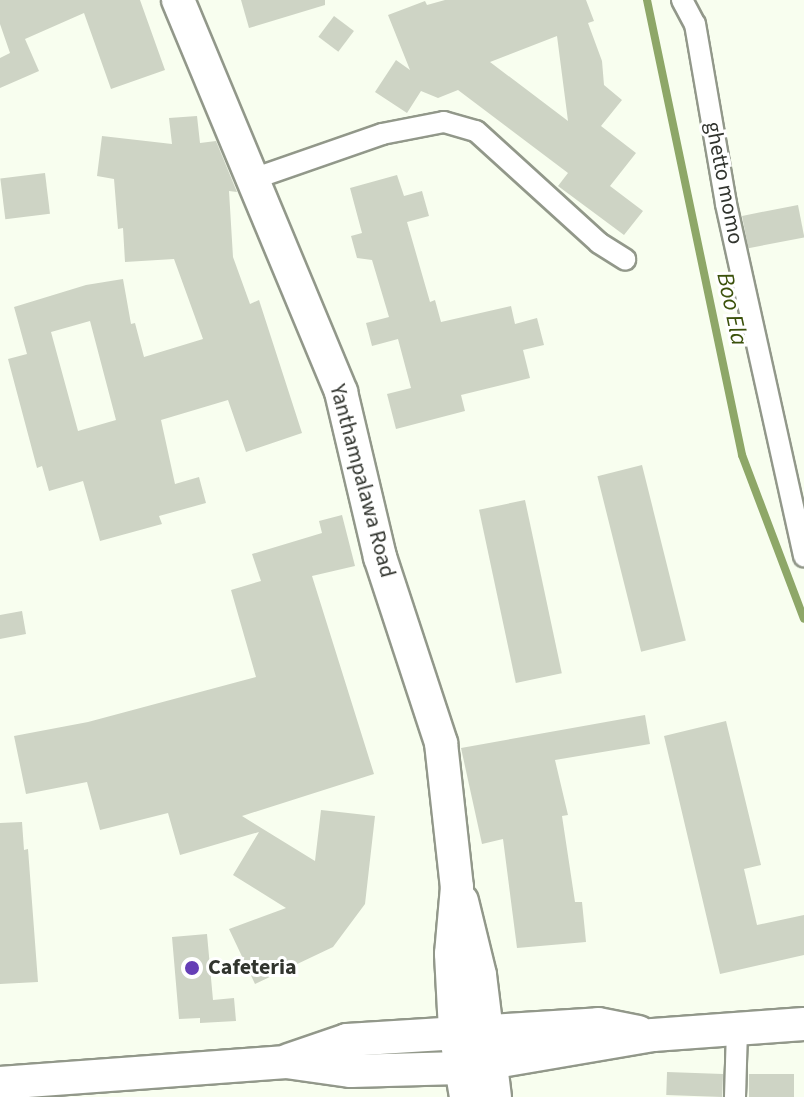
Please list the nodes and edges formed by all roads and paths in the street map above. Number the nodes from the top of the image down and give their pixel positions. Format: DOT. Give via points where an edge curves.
graph roads {
  1 [pos="178,0"];
  2 [pos="682,0"];
  3 [pos="253,179"];
  4 [pos="625,259"];
  5 [pos="804,556"];
  6 [pos="457,887"];
  7 [pos="804,1024"];
  8 [pos="737,1030"];
  9 [pos="491,1046"];
  10 [pos="459,1061"];
  11 [pos="0,1083"];
  12 [pos="495,1097"];
  13 [pos="735,1097"];
  1 -- 3 [label="main road, Yanthampalawa Road"];
  2 -- 5 [label="street, ghetto momo" via="695,24 726,204"];
  3 -- 4 [label="street" via="382,134 444,122 476,131 599,243"];
  3 -- 6 [label="main road, Yanthampalawa Road" via="341,392 380,557 441,743"];
  6 -- 9 [label="main road, Yanthampalawa Road" via="472,932"];
  6 -- 10 [label="main road, Yanthampalawa Road" via="451,954"];
  7 -- 8 [label="main road"];
  8 -- 9 [label="main road"];
  8 -- 13 [label="street"];
  9 -- 10 [label="main road"];
  9 -- 12 [label="main road, Yanthampalawa Road"];
  10 -- 11 [label="main road" via="347,1040 286,1062"];
}
